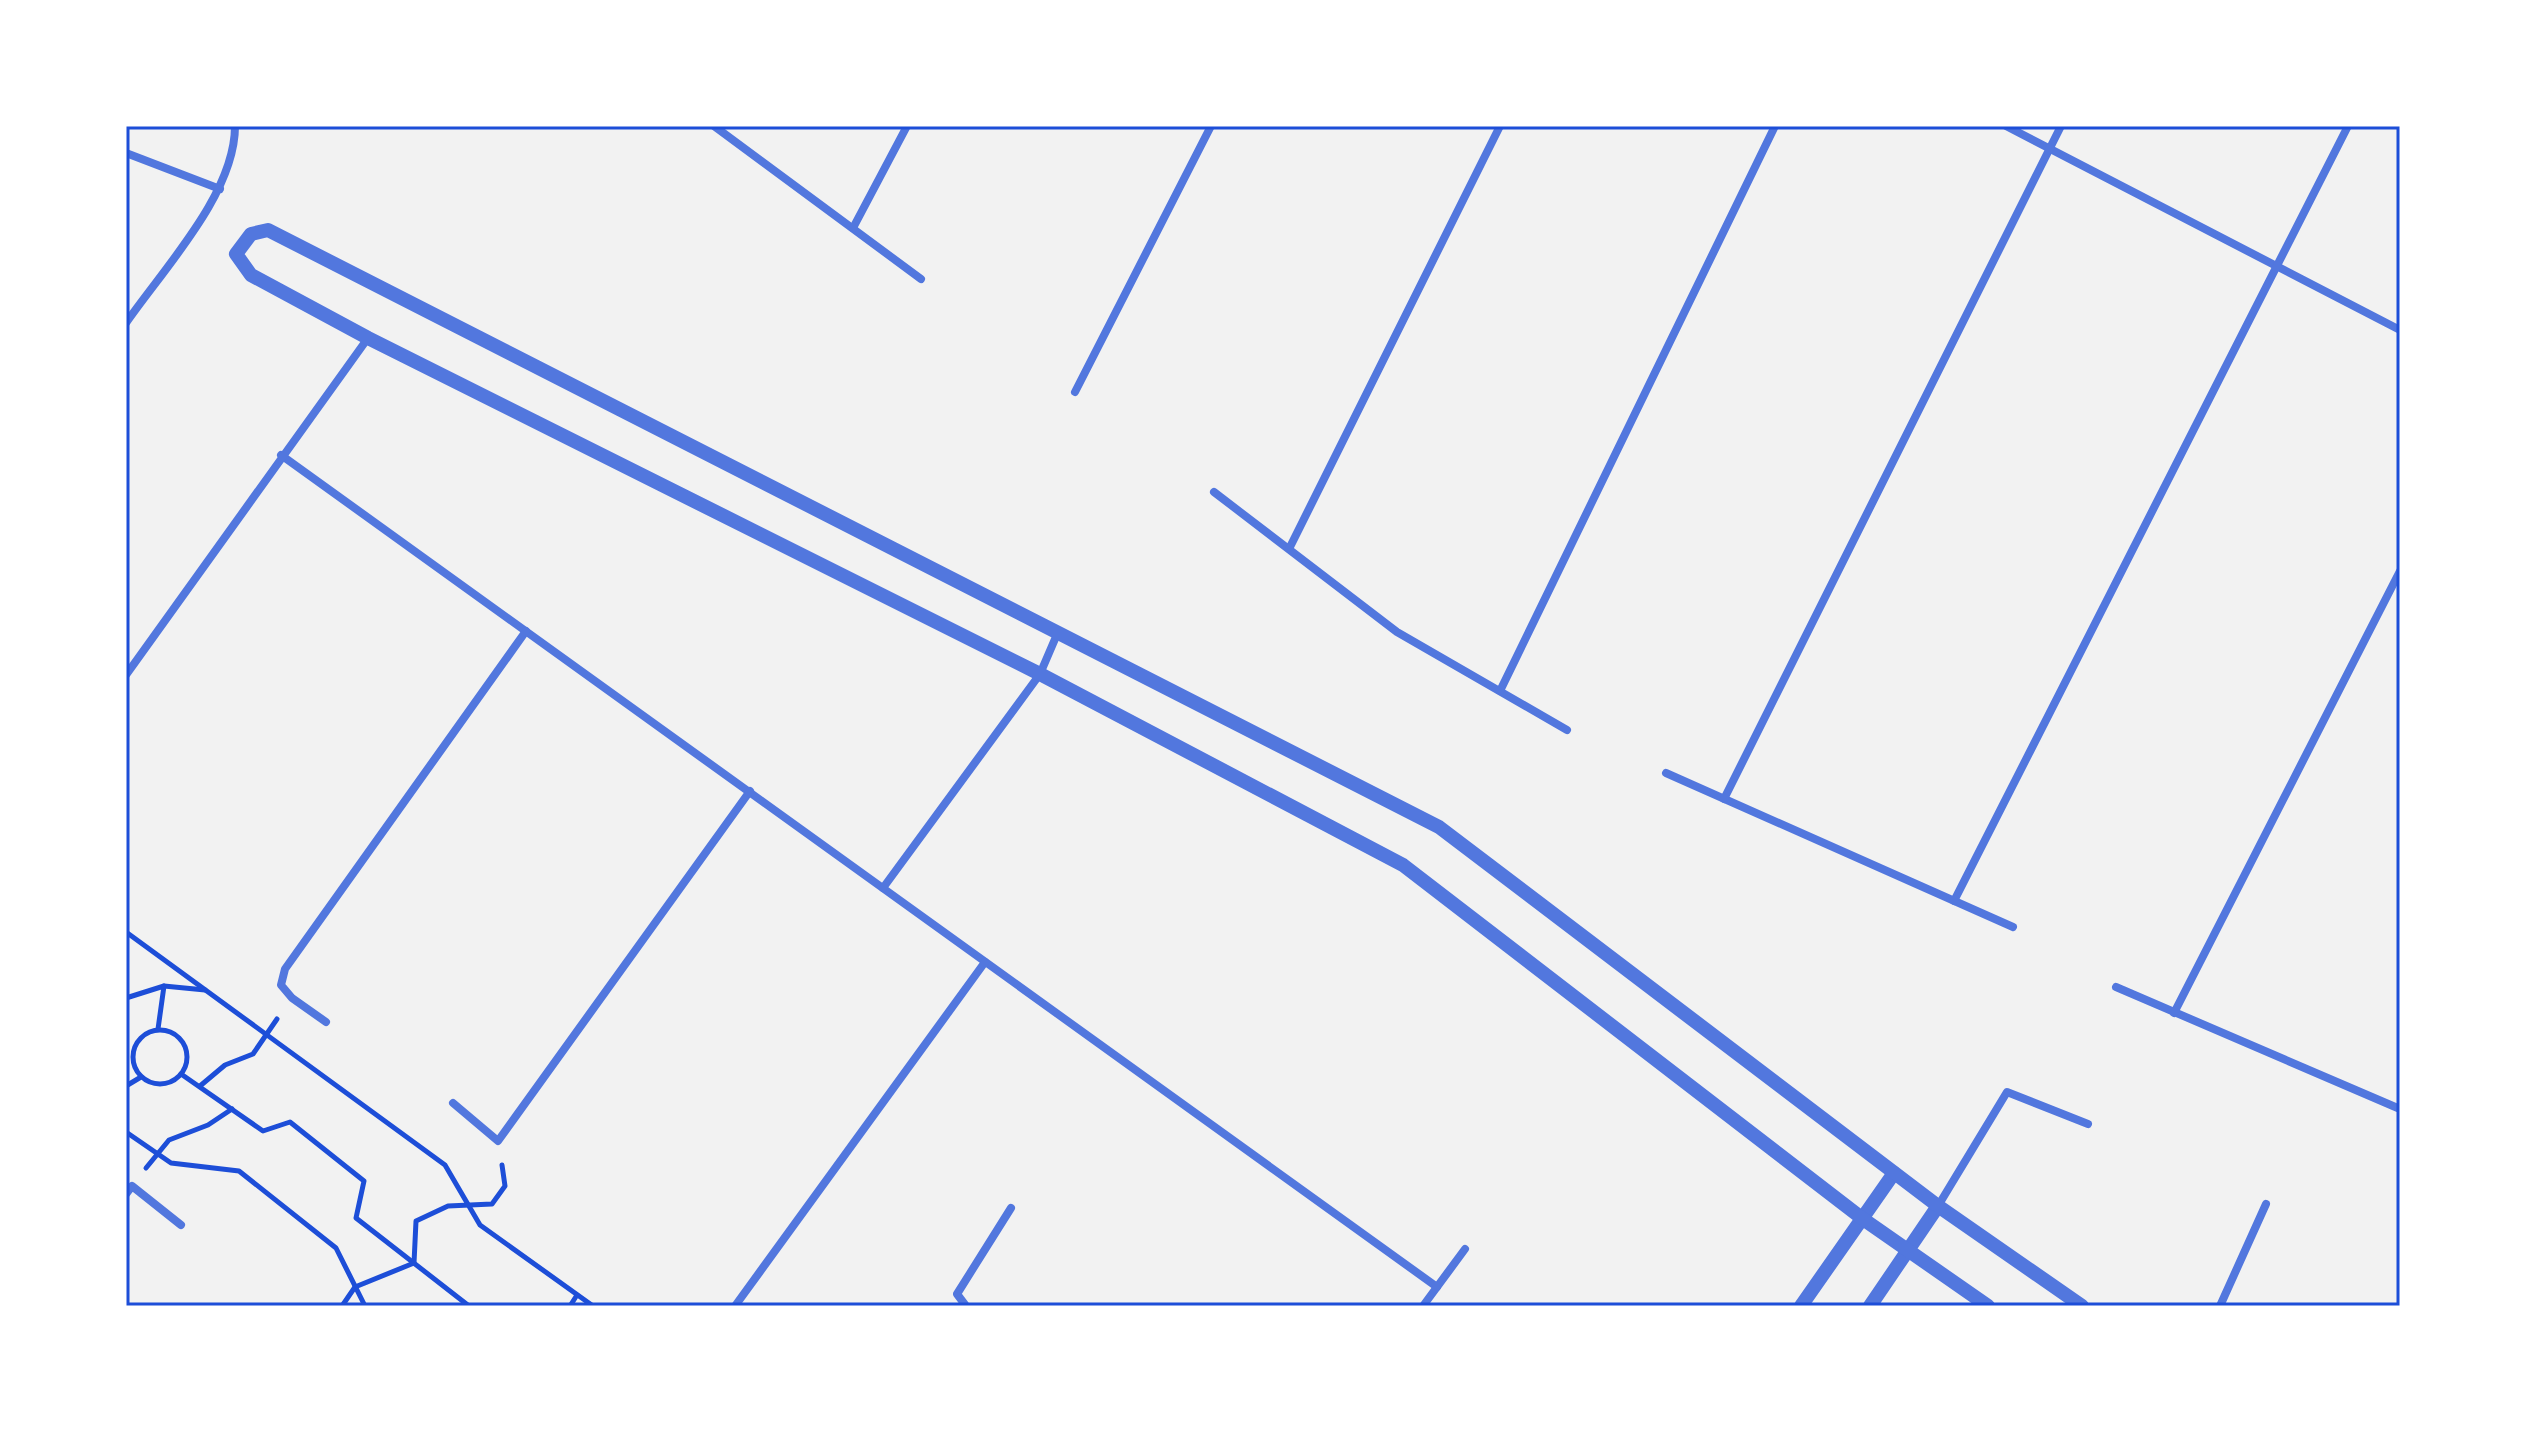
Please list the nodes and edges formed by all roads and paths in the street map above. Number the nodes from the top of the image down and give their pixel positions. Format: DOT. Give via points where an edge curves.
graph roads {
  1 [pos="235,126"];
  2 [pos="714,126"];
  3 [pos="907,126"];
  4 [pos="1211,126"];
  5 [pos="1500,126"];
  6 [pos="1775,126"];
  7 [pos="2006,126"];
  8 [pos="2061,126"];
  9 [pos="2348,126"];
  10 [pos="2050,149"];
  11 [pos="126,153"];
  12 [pos="220,189"];
  13 [pos="853,228"];
  14 [pos="2277,266"];
  15 [pos="921,279"];
  16 [pos="126,323"];
  17 [pos="2400,330"];
  18 [pos="368,338"];
  19 [pos="1075,392"];
  20 [pos="281,455"];
  21 [pos="1214,492"];
  22 [pos="1290,547"];
  23 [pos="2400,571"];
  24 [pos="526,631"];
  25 [pos="1058,632"];
  26 [pos="1040,674"];
  27 [pos="126,675"];
  28 [pos="1500,691"];
  29 [pos="1567,730"];
  30 [pos="1666,773"];
  31 [pos="750,791"];
  32 [pos="1724,799"];
  33 [pos="883,888"];
  34 [pos="1954,901"];
  35 [pos="2013,927"];
  36 [pos="126,932"];
  37 [pos="985,962"];
  38 [pos="164,986"];
  39 [pos="2116,987"];
  40 [pos="206,990"];
  41 [pos="126,998"];
  42 [pos="292,998"];
  43 [pos="2174,1013"];
  44 [pos="326,1022"];
  45 [pos="158,1029"];
  46 [pos="267,1035"];
  47 [pos="181,1074"];
  48 [pos="141,1077"];
  49 [pos="126,1086"];
  50 [pos="199,1086"];
  51 [pos="453,1103"];
  52 [pos="232,1109"];
  53 [pos="2400,1109"];
  54 [pos="2088,1124"];
  55 [pos="126,1132"];
  56 [pos="498,1141"];
  57 [pos="158,1154"];
  58 [pos="1894,1173"];
  59 [pos="132,1186"];
  60 [pos="126,1194"];
  61 [pos="2266,1204"];
  62 [pos="469,1205"];
  63 [pos="1938,1206"];
  64 [pos="1011,1208"];
  65 [pos="1863,1219"];
  66 [pos="181,1225"];
  67 [pos="1465,1249"];
  68 [pos="1909,1250"];
  69 [pos="414,1263"];
  70 [pos="355,1287"];
  71 [pos="1437,1287"];
  72 [pos="577,1295"];
  73 [pos="342,1306"];
  74 [pos="365,1306"];
  75 [pos="469,1306"];
  76 [pos="570,1306"];
  77 [pos="593,1306"];
  78 [pos="735,1306"];
  79 [pos="966,1306"];
  80 [pos="1423,1306"];
  81 [pos="1801,1306"];
  82 [pos="1870,1306"];
  83 [pos="1988,1306"];
  84 [pos="2082,1306"];
  85 [pos="2220,1306"];
  1 -- 12 [label="street" via="235,146"];
  2 -- 13 [label="street"];
  3 -- 13 [label="street"];
  4 -- 19 [label="street"];
  5 -- 22 [label="street"];
  6 -- 28 [label="street"];
  7 -- 10 [label="street"];
  8 -- 10 [label="street"];
  9 -- 14 [label="street"];
  10 -- 14 [label="street"];
  10 -- 32 [label="street"];
  11 -- 12 [label="street"];
  12 -- 16 [label="street"];
  13 -- 15 [label="street"];
  14 -- 17 [label="street"];
  14 -- 34 [label="street"];
  18 -- 20 [label="street"];
  18 -- 25 [label="street" via="251,275 236,254 251,234 268,230"];
  18 -- 26 [label="street"];
  20 -- 24 [label="street"];
  20 -- 27 [label="street"];
  21 -- 22 [label="street"];
  22 -- 28 [label="street" via="1397,632"];
  23 -- 43 [label="street"];
  24 -- 31 [label="street"];
  24 -- 42 [label="street" via="285,969 281,985"];
  25 -- 26 [label="street"];
  25 -- 58 [label="street" via="1439,827"];
  26 -- 33 [label="street"];
  26 -- 65 [label="street" via="1403,865"];
  28 -- 29 [label="street"];
  30 -- 32 [label="street"];
  31 -- 33 [label="street"];
  31 -- 56 [label="street"];
  32 -- 34 [label="street"];
  33 -- 37 [label="street"];
  34 -- 35 [label="street"];
  36 -- 40 [label="path"];
  37 -- 71 [label="street"];
  37 -- 78 [label="street"];
  38 -- 40 [label="path"];
  38 -- 41 [label="path"];
  38 -- 45 [label="path"];
  39 -- 43 [label="street"];
  40 -- 46 [label="path"];
  42 -- 44 [label="street"];
  42 -- 46 [label="path"];
  43 -- 53 [label="street"];
  45 -- 47 [label="path" via="175,1034 186,1048"];
  45 -- 48 [label="path" via="136,1043 133,1060"];
  46 -- 50 [label="path" via="253,1054 225,1065"];
  46 -- 62 [label="path" via="445,1165"];
  47 -- 48 [label="path" via="166,1083"];
  47 -- 50 [label="path"];
  48 -- 49 [label="path"];
  50 -- 52 [label="path"];
  51 -- 56 [label="street"];
  52 -- 57 [label="path" via="169,1140"];
  52 -- 69 [label="path" via="263,1131 290,1122 364,1181 356,1218"];
  54 -- 63 [label="street" via="2007,1092"];
  55 -- 57 [label="path"];
  56 -- 62 [label="path" via="505,1186 492,1204"];
  57 -- 59 [label="path"];
  57 -- 70 [label="path" via="171,1163 239,1171 336,1248"];
  58 -- 63 [label="street"];
  58 -- 65 [label="street"];
  59 -- 60 [label="street"];
  59 -- 66 [label="street"];
  61 -- 85 [label="street"];
  62 -- 69 [label="path" via="448,1206 416,1221"];
  62 -- 72 [label="path" via="480,1225"];
  63 -- 68 [label="street"];
  63 -- 84 [label="street"];
  64 -- 79 [label="street" via="957,1294"];
  65 -- 68 [label="street"];
  65 -- 81 [label="street"];
  67 -- 71 [label="street"];
  68 -- 82 [label="street"];
  68 -- 83 [label="street"];
  69 -- 70 [label="path"];
  69 -- 75 [label="path"];
  70 -- 73 [label="path"];
  70 -- 74 [label="path"];
  71 -- 80 [label="street"];
  72 -- 76 [label="path"];
  72 -- 77 [label="path"];
}
